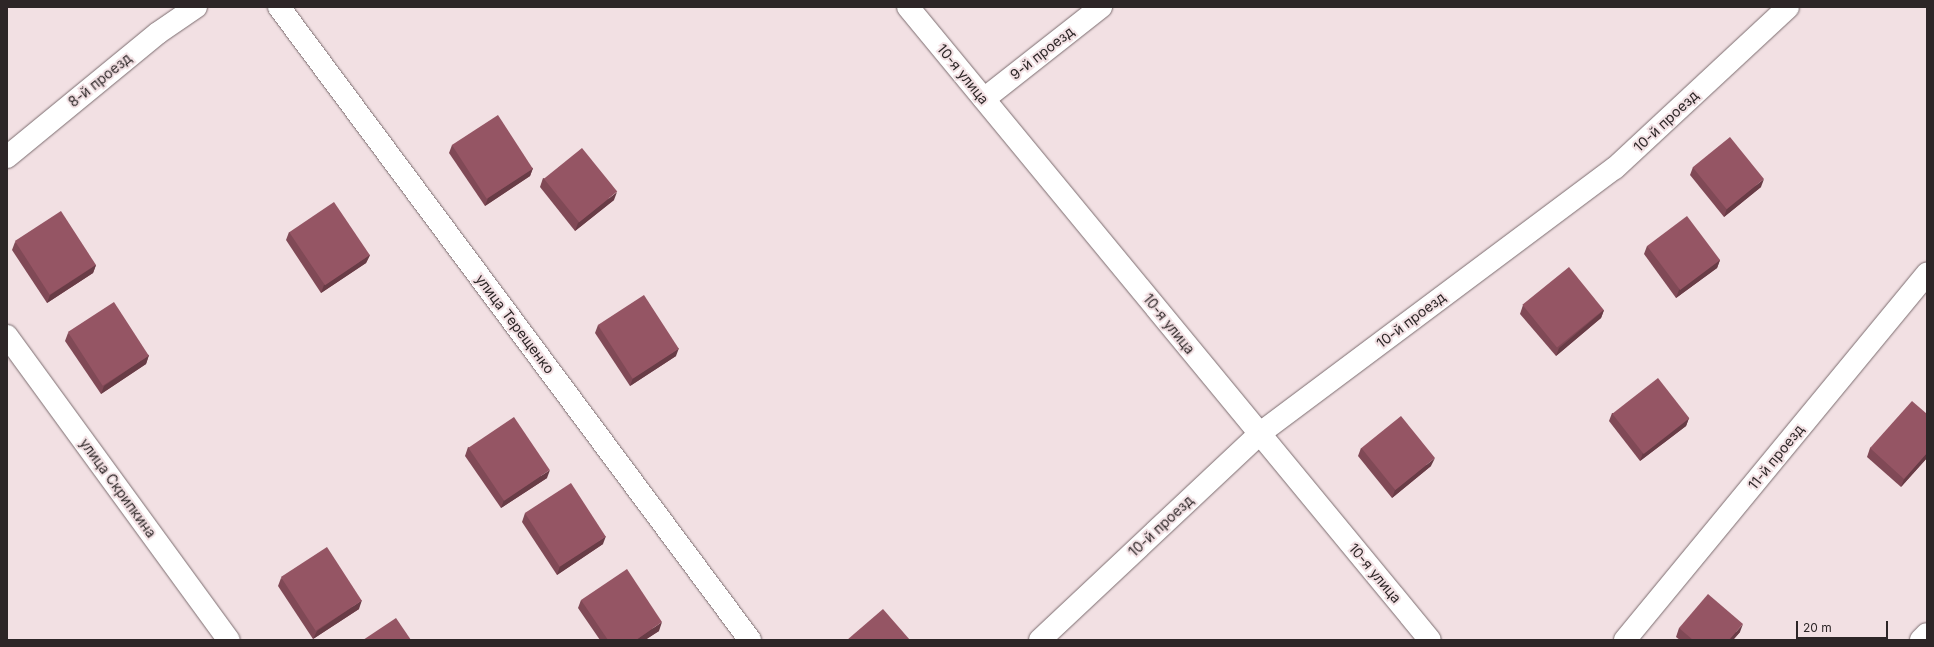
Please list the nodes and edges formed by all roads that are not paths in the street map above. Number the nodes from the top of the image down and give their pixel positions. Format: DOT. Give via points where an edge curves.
graph roads {
  1 [pos="196,7"];
  2 [pos="279,7"];
  3 [pos="908,7"];
  4 [pos="1101,7"];
  5 [pos="1788,7"];
  6 [pos="984,99"];
  7 [pos="7,156"];
  8 [pos="1927,273"];
  9 [pos="7,336"];
  10 [pos="1259,434"];
  11 [pos="1927,634"];
  12 [pos="229,640"];
  13 [pos="750,640"];
  14 [pos="1040,640"];
  15 [pos="1430,640"];
  16 [pos="1625,640"];
  17 [pos="1921,640"];
  1 -- 7 [label="street, 8-й проезд" via="158,33"];
  2 -- 13 [label="street, улица Терещенко"];
  3 -- 6 [label="street, 10-я улица"];
  4 -- 6 [label="street, 9-й проезд"];
  5 -- 10 [label="street, 10-й проезд" via="1615,168"];
  6 -- 10 [label="street, 10-я улица"];
  8 -- 16 [label="street, 11-й проезд"];
  9 -- 12 [label="street, улица Скрипкина"];
  10 -- 14 [label="street, 10-й проезд"];
  10 -- 15 [label="street, 10-я улица"];
  11 -- 17 [label="street"];
}
